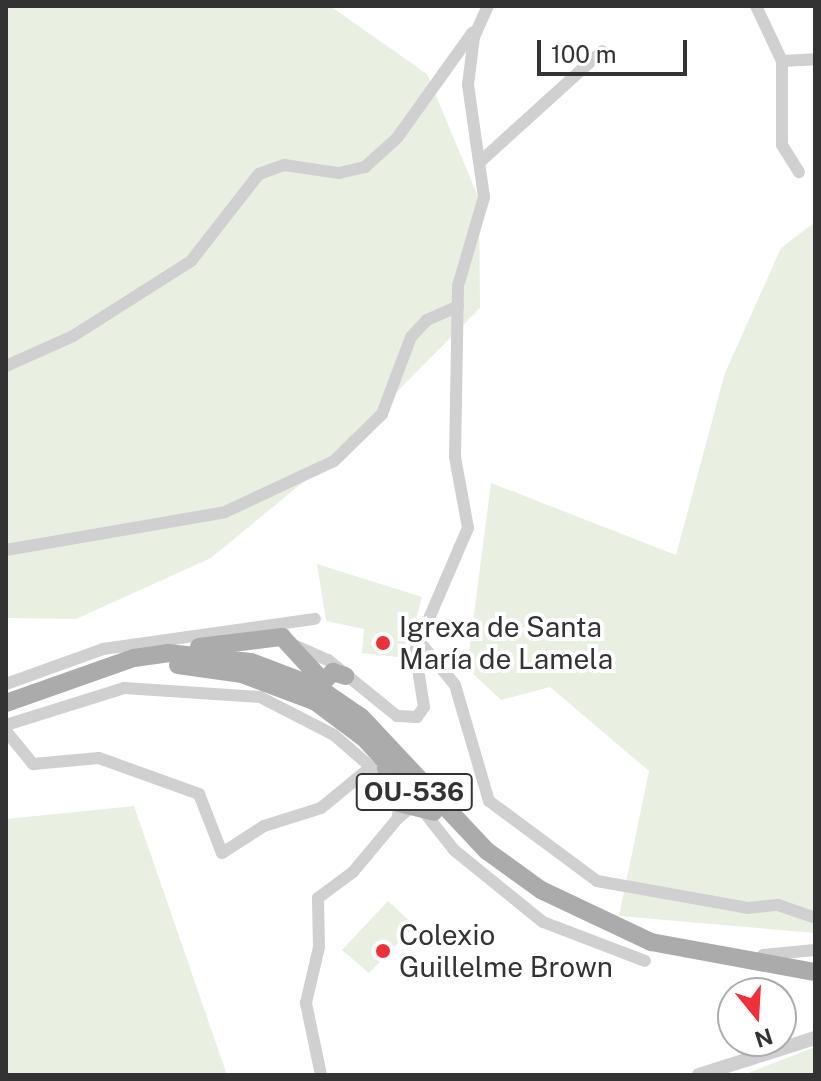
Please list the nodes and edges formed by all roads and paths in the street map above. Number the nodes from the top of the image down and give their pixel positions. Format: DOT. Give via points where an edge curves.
graph roads {
  1 [pos="488,6"];
  2 [pos="756,6"];
  3 [pos="481,20"];
  4 [pos="602,51"];
  5 [pos="815,59"];
  6 [pos="782,61"];
  7 [pos="482,160"];
  8 [pos="799,172"];
  9 [pos="458,306"];
  10 [pos="6,366"];
  11 [pos="6,550"];
  12 [pos="315,619"];
  13 [pos="263,631"];
  14 [pos="419,641"];
  15 [pos="296,646"];
  16 [pos="170,659"];
  17 [pos="255,667"];
  18 [pos="345,676"];
  19 [pos="6,684"];
  20 [pos="317,687"];
  21 [pos="6,703"];
  22 [pos="6,711"];
  23 [pos="6,728"];
  24 [pos="373,748"];
  25 [pos="411,806"];
  26 [pos="815,918"];
  27 [pos="815,950"];
  28 [pos="645,961"];
  29 [pos="781,964"];
  30 [pos="815,975"];
  31 [pos="815,984"];
  32 [pos="815,1038"];
  33 [pos="321,1075"];
  34 [pos="699,1075"];
  1 -- 3 [label="street"];
  2 -- 6 [label="street"];
  3 -- 7 [label="street" via="468,85"];
  3 -- 10 [label="street" via="379,157 352,172 295,164 259,174 191,261 73,336"];
  4 -- 7 [label="street"];
  5 -- 6 [label="street"];
  6 -- 8 [label="street" via="782,145"];
  7 -- 9 [label="street" via="482,216"];
  9 -- 11 [label="street" via="427,320 411,337 382,414 334,461 225,512"];
  9 -- 14 [label="street" via="455,457 468,528"];
  12 -- 13 [label="street"];
  13 -- 15 [label="main road"];
  13 -- 16 [label="main road"];
  13 -- 17 [label="main road"];
  13 -- 19 [label="street" via="103,649"];
  14 -- 18 [label="street" via="414,667 424,707 417,717 397,716"];
  14 -- 26 [label="street" via="455,685 489,801 597,881 748,908 778,905"];
  15 -- 18 [label="street"];
  15 -- 20 [label="main road"];
  16 -- 17 [label="main road"];
  16 -- 21 [label="main road, OU-536" via="94,670"];
  16 -- 22 [label="main road, OU-536"];
  16 -- 24 [label="main road, OU-536" via="287,688"];
  17 -- 20 [label="main road"];
  18 -- 20 [label="main road"];
  20 -- 24 [label="main road"];
  23 -- 24 [label="street" via="97,691 212,688 295,711"];
  23 -- 24 [label="street" via="33,764 99,758 199,794 222,853 264,826 321,808"];
  24 -- 25 [label="main road, OU-536"];
  24 -- 29 [label="main road, OU-536" via="487,851 541,890 638,937 714,958"];
  25 -- 28 [label="street" via="454,850 543,922"];
  25 -- 31 [label="main road, OU-536" via="511,880 593,928 681,960"];
  25 -- 33 [label="street" via="353,872 318,898 319,947 306,1003"];
  27 -- 29 [label="street"];
  29 -- 30 [label="main road, OU-536"];
  32 -- 34 [label="street"];
}
